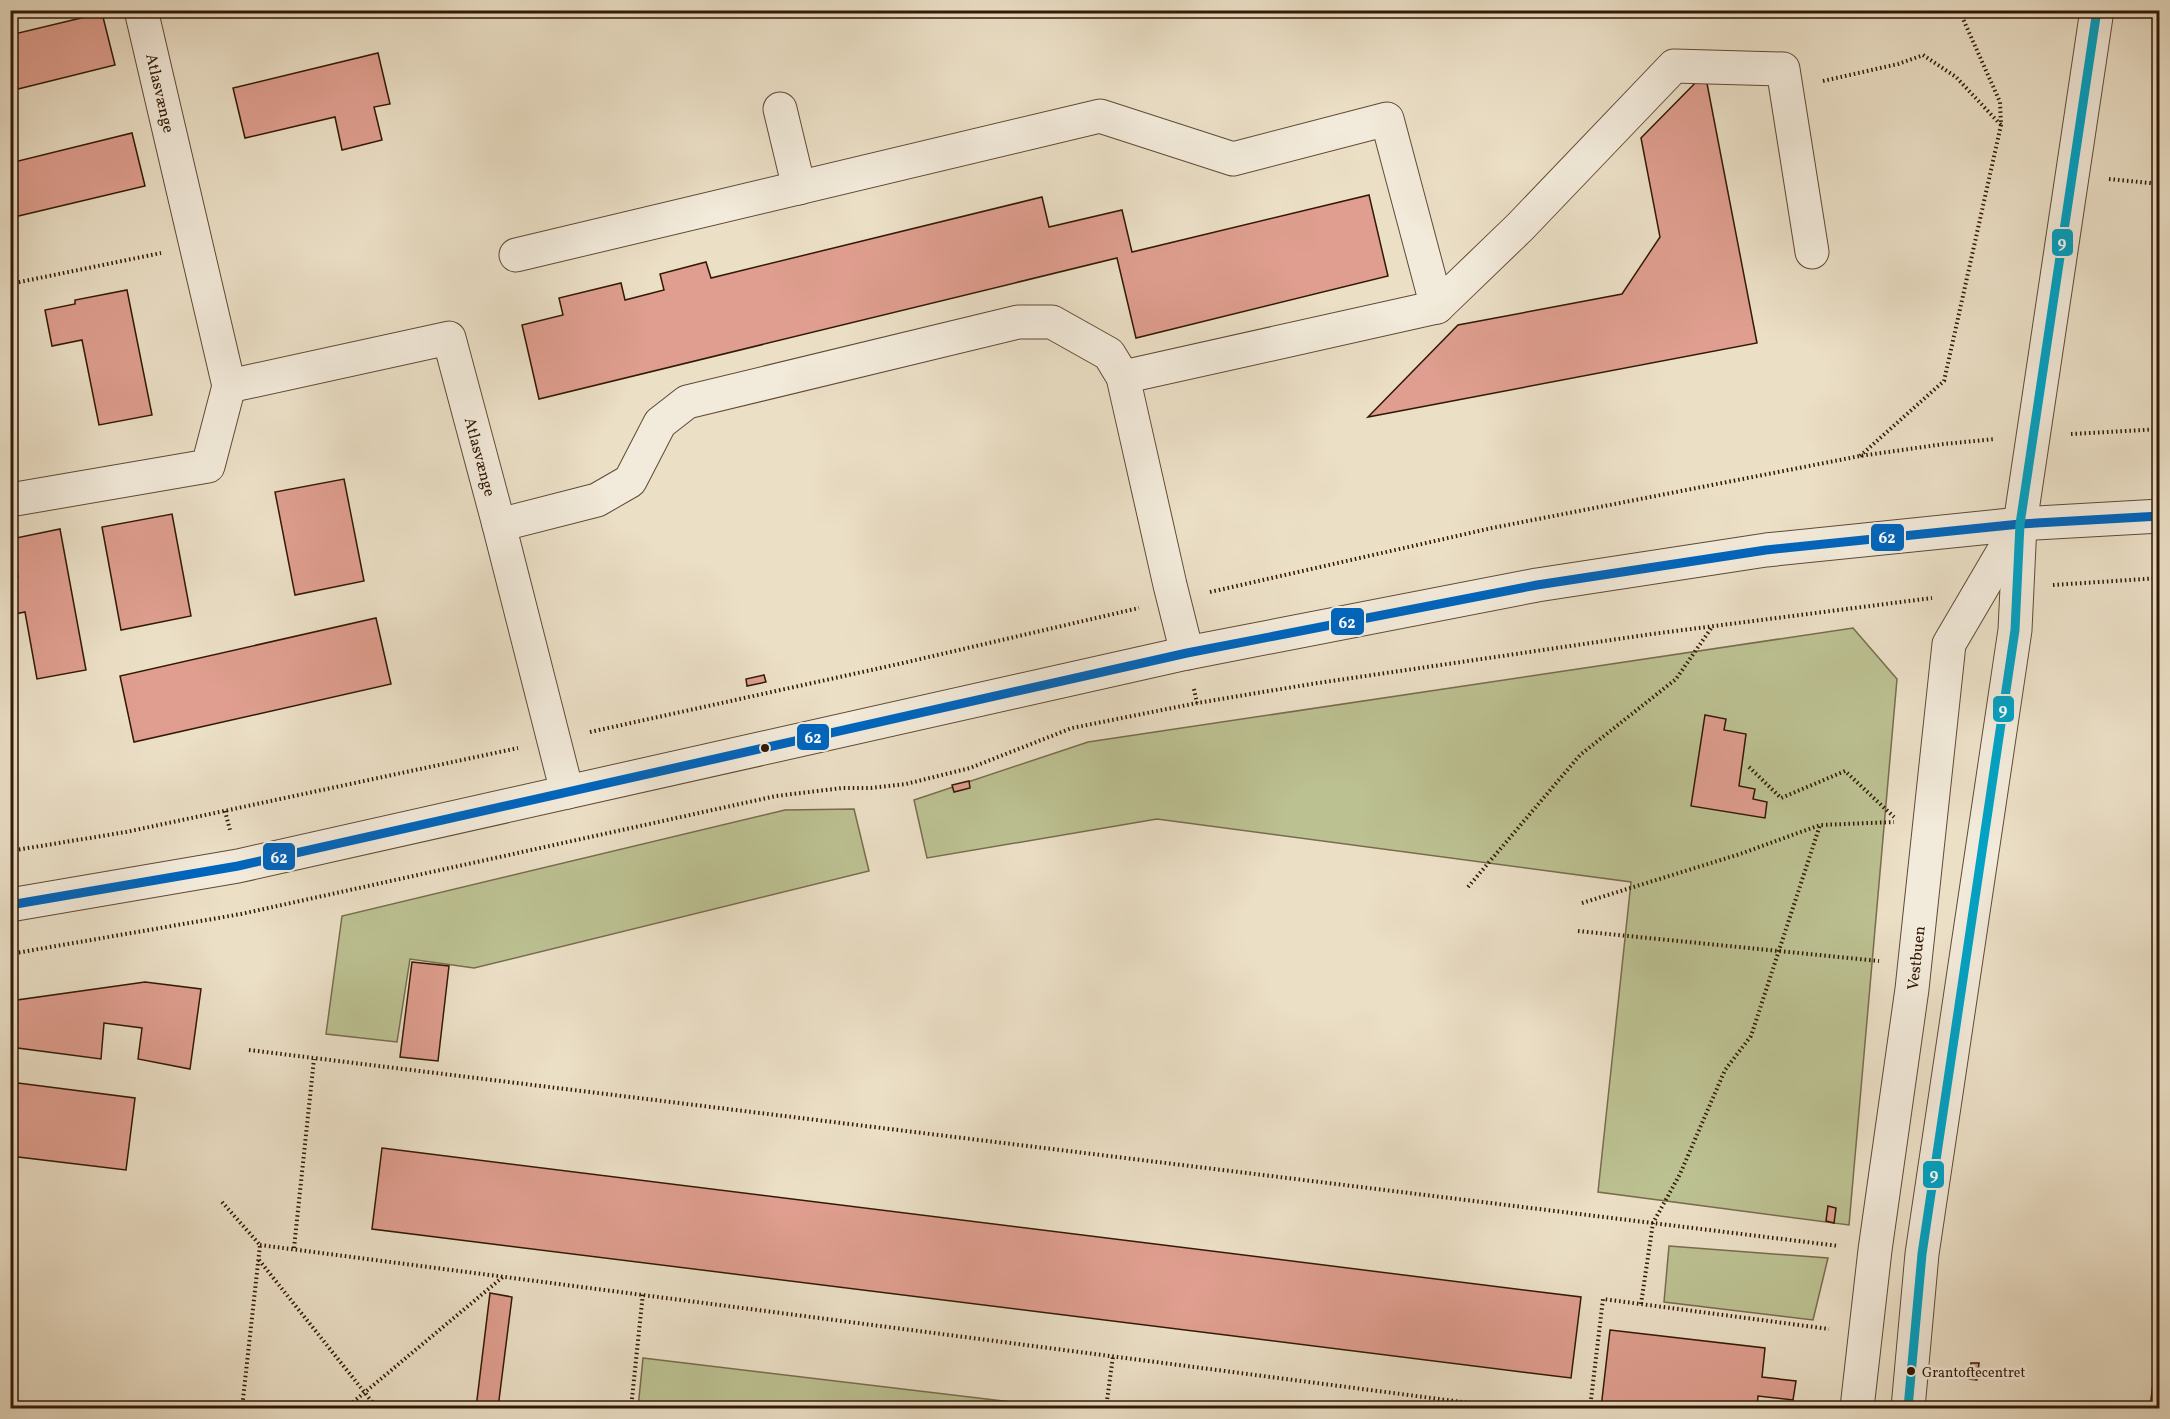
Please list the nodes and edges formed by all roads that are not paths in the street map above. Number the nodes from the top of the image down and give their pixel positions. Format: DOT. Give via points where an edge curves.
graph roads {
  1 [pos="141,10"];
  2 [pos="2097,10"];
  3 [pos="780,109"];
  4 [pos="800,188"];
  5 [pos="1812,252"];
  6 [pos="516,255"];
  7 [pos="1437,307"];
  8 [pos="1124,377"];
  9 [pos="229,386"];
  10 [pos="10,500"];
  11 [pos="2160,516"];
  12 [pos="2019,524"];
  13 [pos="499,525"];
  14 [pos="1187,653"];
  15 [pos="567,792"];
  16 [pos="10,905"];
  17 [pos="1857,1408"];
  18 [pos="1908,1408"];
  1 -- 9 [label="street, Atlasvænge"];
  2 -- 12 [label="street, Vestbuen"];
  3 -- 4 [label="street"];
  4 -- 6 [label="street"];
  4 -- 7 [label="street" via="1100,116 1233,159 1387,119"];
  5 -- 7 [label="street" via="1783,69 1674,66 1520,227"];
  7 -- 8 [label="street"];
  8 -- 13 [label="street" via="1109,354 1052,322 1018,322 687,402 660,423 630,481 597,500"];
  8 -- 14 [label="street"];
  9 -- 10 [label="street, Atlasvænge" via="208,466"];
  9 -- 13 [label="street, Atlasvænge" via="449,338"];
  11 -- 12 [label="street"];
  12 -- 14 [label="street" via="1766,550 1549,583"];
  12 -- 17 [label="street, Vestbuen" via="1949,644 1915,964"];
  12 -- 18 [label="street, Vestbuen" via="2015,630 1922,1254"];
  13 -- 15 [label="street, Atlasvænge"];
  14 -- 15 [label="street"];
  15 -- 16 [label="street" via="238,866"];
}
